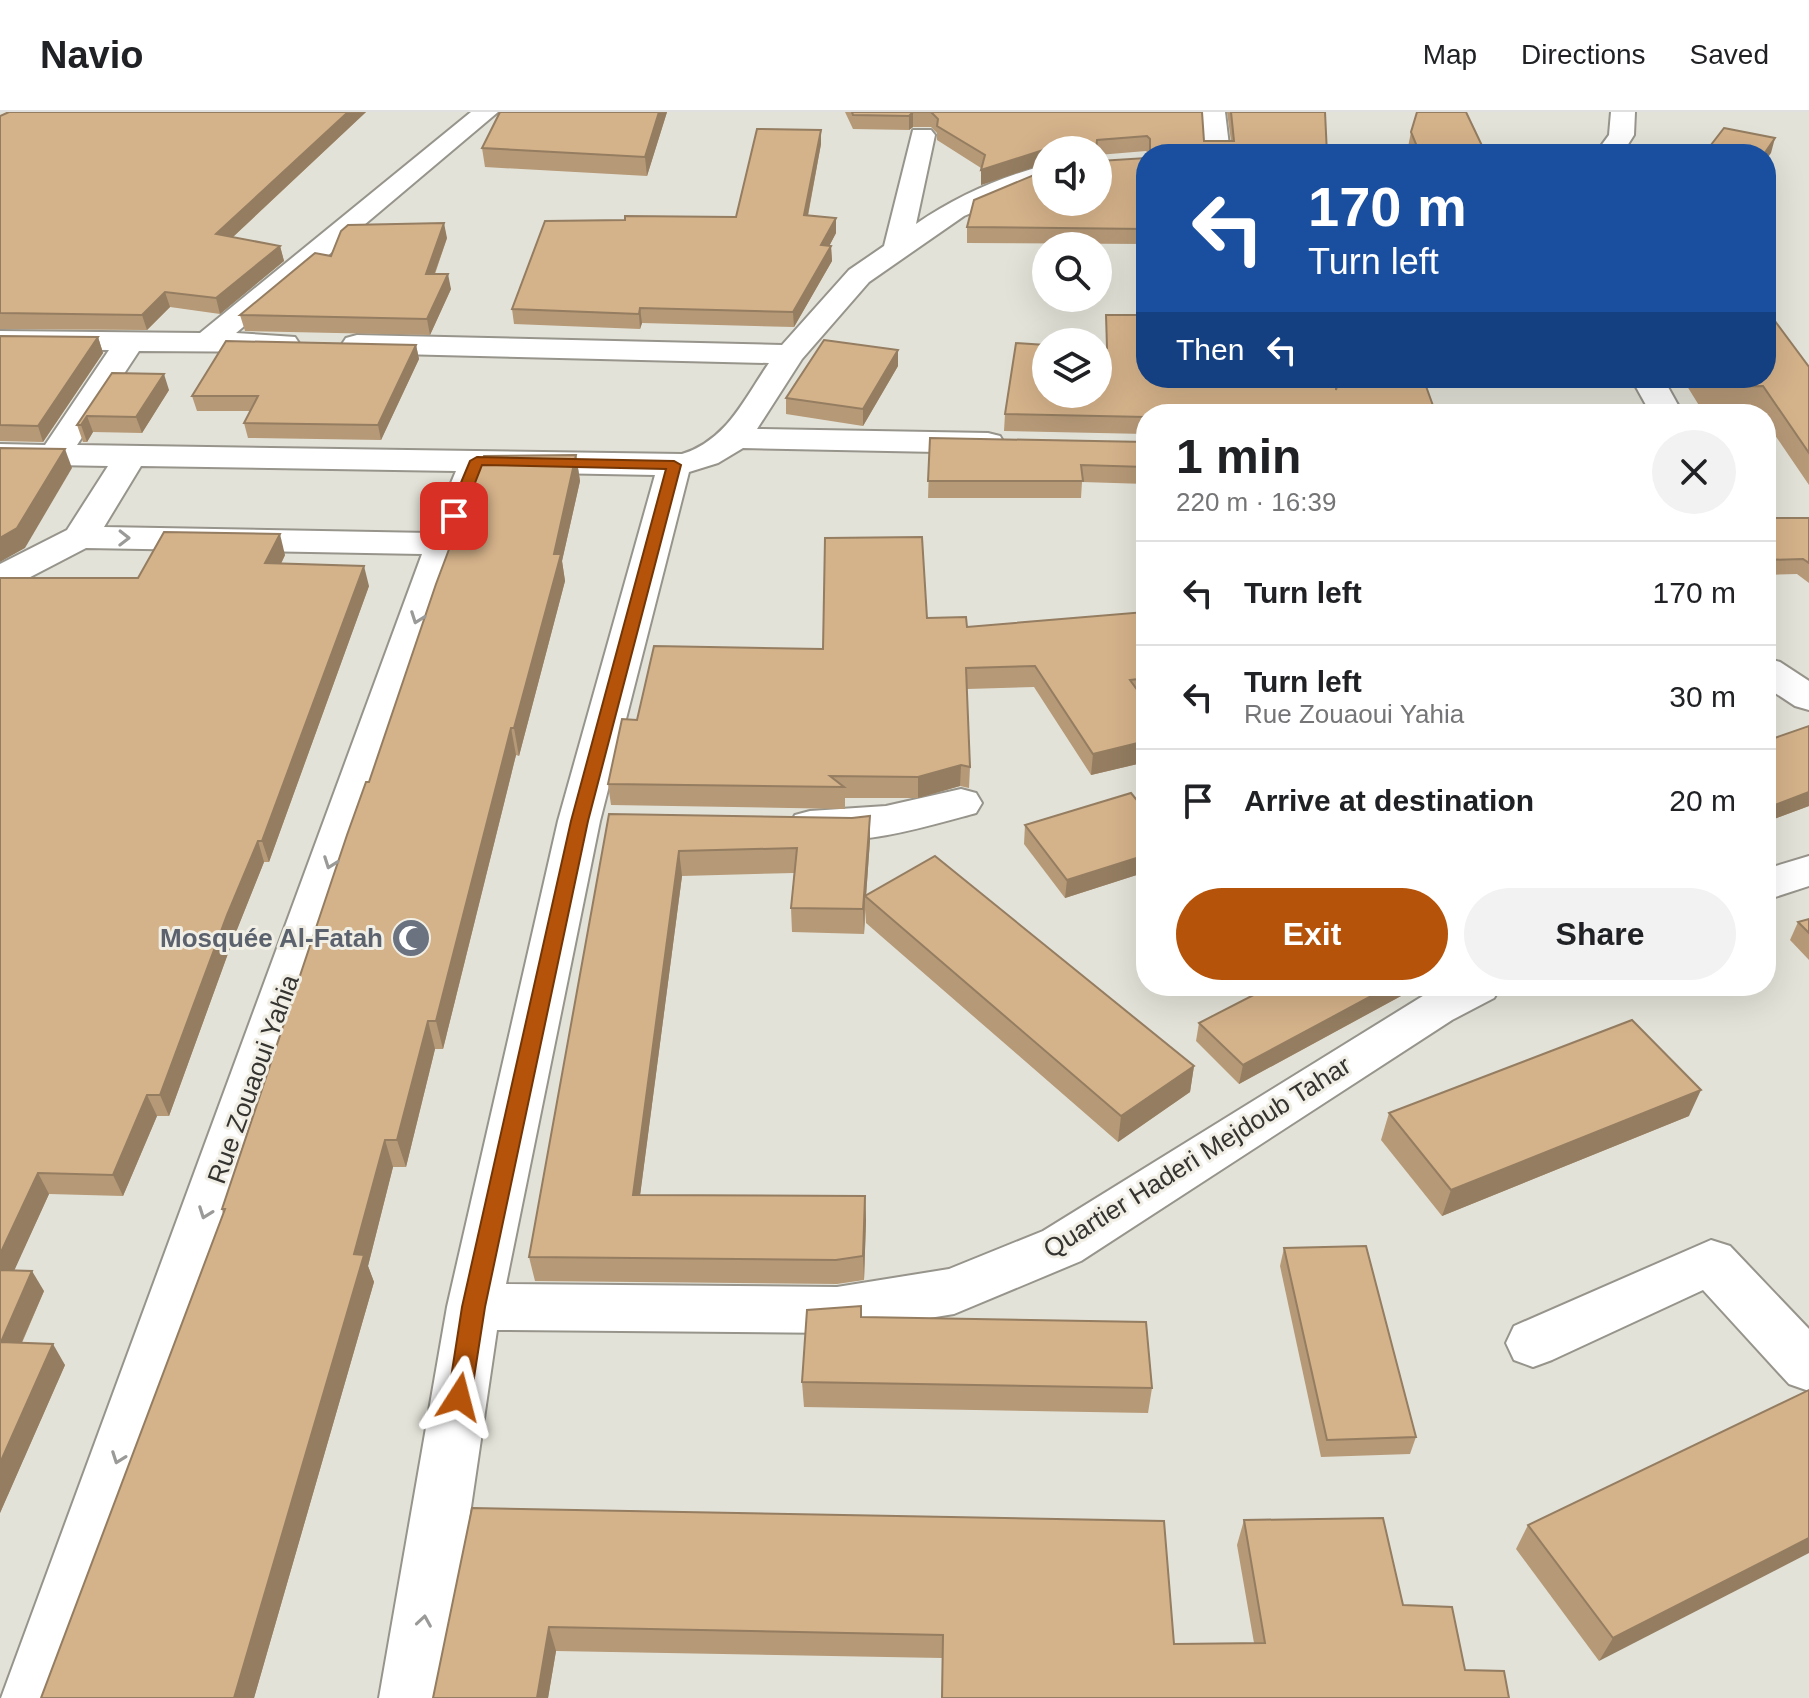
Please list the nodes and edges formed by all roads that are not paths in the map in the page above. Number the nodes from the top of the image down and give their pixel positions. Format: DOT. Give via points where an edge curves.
graph roads {
  1 [pos="486,112"];
  2 [pos="1213,112"];
  3 [pos="1623,112"];
  4 [pos="922,135"];
  5 [pos="1216,144"];
  6 [pos="1617,144"];
  7 [pos="1032,177"];
  8 [pos="897,250"];
  9 [pos="0,340"];
  10 [pos="209,341"];
  11 [pos="129,343"];
  12 [pos="790,354"];
  13 [pos="735,438"];
  14 [pos="1024,444"];
  15 [pos="0,454"];
  16 [pos="55,454"];
  17 [pos="131,455"];
  18 [pos="477,461"];
  19 [pos="674,465"];
  20 [pos="80,537"];
  21 [pos="443,544"];
  22 [pos="0,578"];
  23 [pos="1776,677"];
  24 [pos="1809,698"];
  25 [pos="961,803"];
  26 [pos="777,825"];
  27 [pos="1809,871"];
  28 [pos="1776,882"];
  29 [pos="1459,996"];
  30 [pos="474,1307"];
  31 [pos="1533,1343"];
  32 [pos="1809,1367"];
  33 [pos="33,1698"];
  34 [pos="411,1698"];
  1 -- 10 [label="street"];
  2 -- 5 [label="street"];
  3 -- 6 [label="street"];
  4 -- 8 [label="street"];
  7 -- 8 [label="street" via="954,210"];
  8 -- 12 [label="street" via="859,276"];
  9 -- 11 [label="street"];
  10 -- 11 [label="street"];
  10 -- 12 [label="street"];
  11 -- 16 [label="street"];
  12 -- 13 [label="street"];
  13 -- 14 [label="street"];
  13 -- 19 [label="street" via="695,461"];
  15 -- 16 [label="street"];
  16 -- 17 [label="street"];
  17 -- 18 [label="street"];
  17 -- 20 [label="street"];
  18 -- 19 [label="street"];
  18 -- 21 [label="street, Rue Zouaoui Yahia"];
  19 -- 30 [label="street" via="602,822"];
  20 -- 21 [label="street, one-way"];
  20 -- 22 [label="street"];
  21 -- 33 [label="street, Rue Zouaoui Yahia, one-way"];
  23 -- 24 [label="street"];
  25 -- 26 [label="street" via="853,826"];
  27 -- 28 [label="street"];
  29 -- 30 [label="street, Quartier Haderi Mejdoub Tahar" via="1062,1246 954,1291 837,1310"];
  34 -- 30 [label="street, one-way"];
  31 -- 32 [label="street" via="1711,1262"];
}
